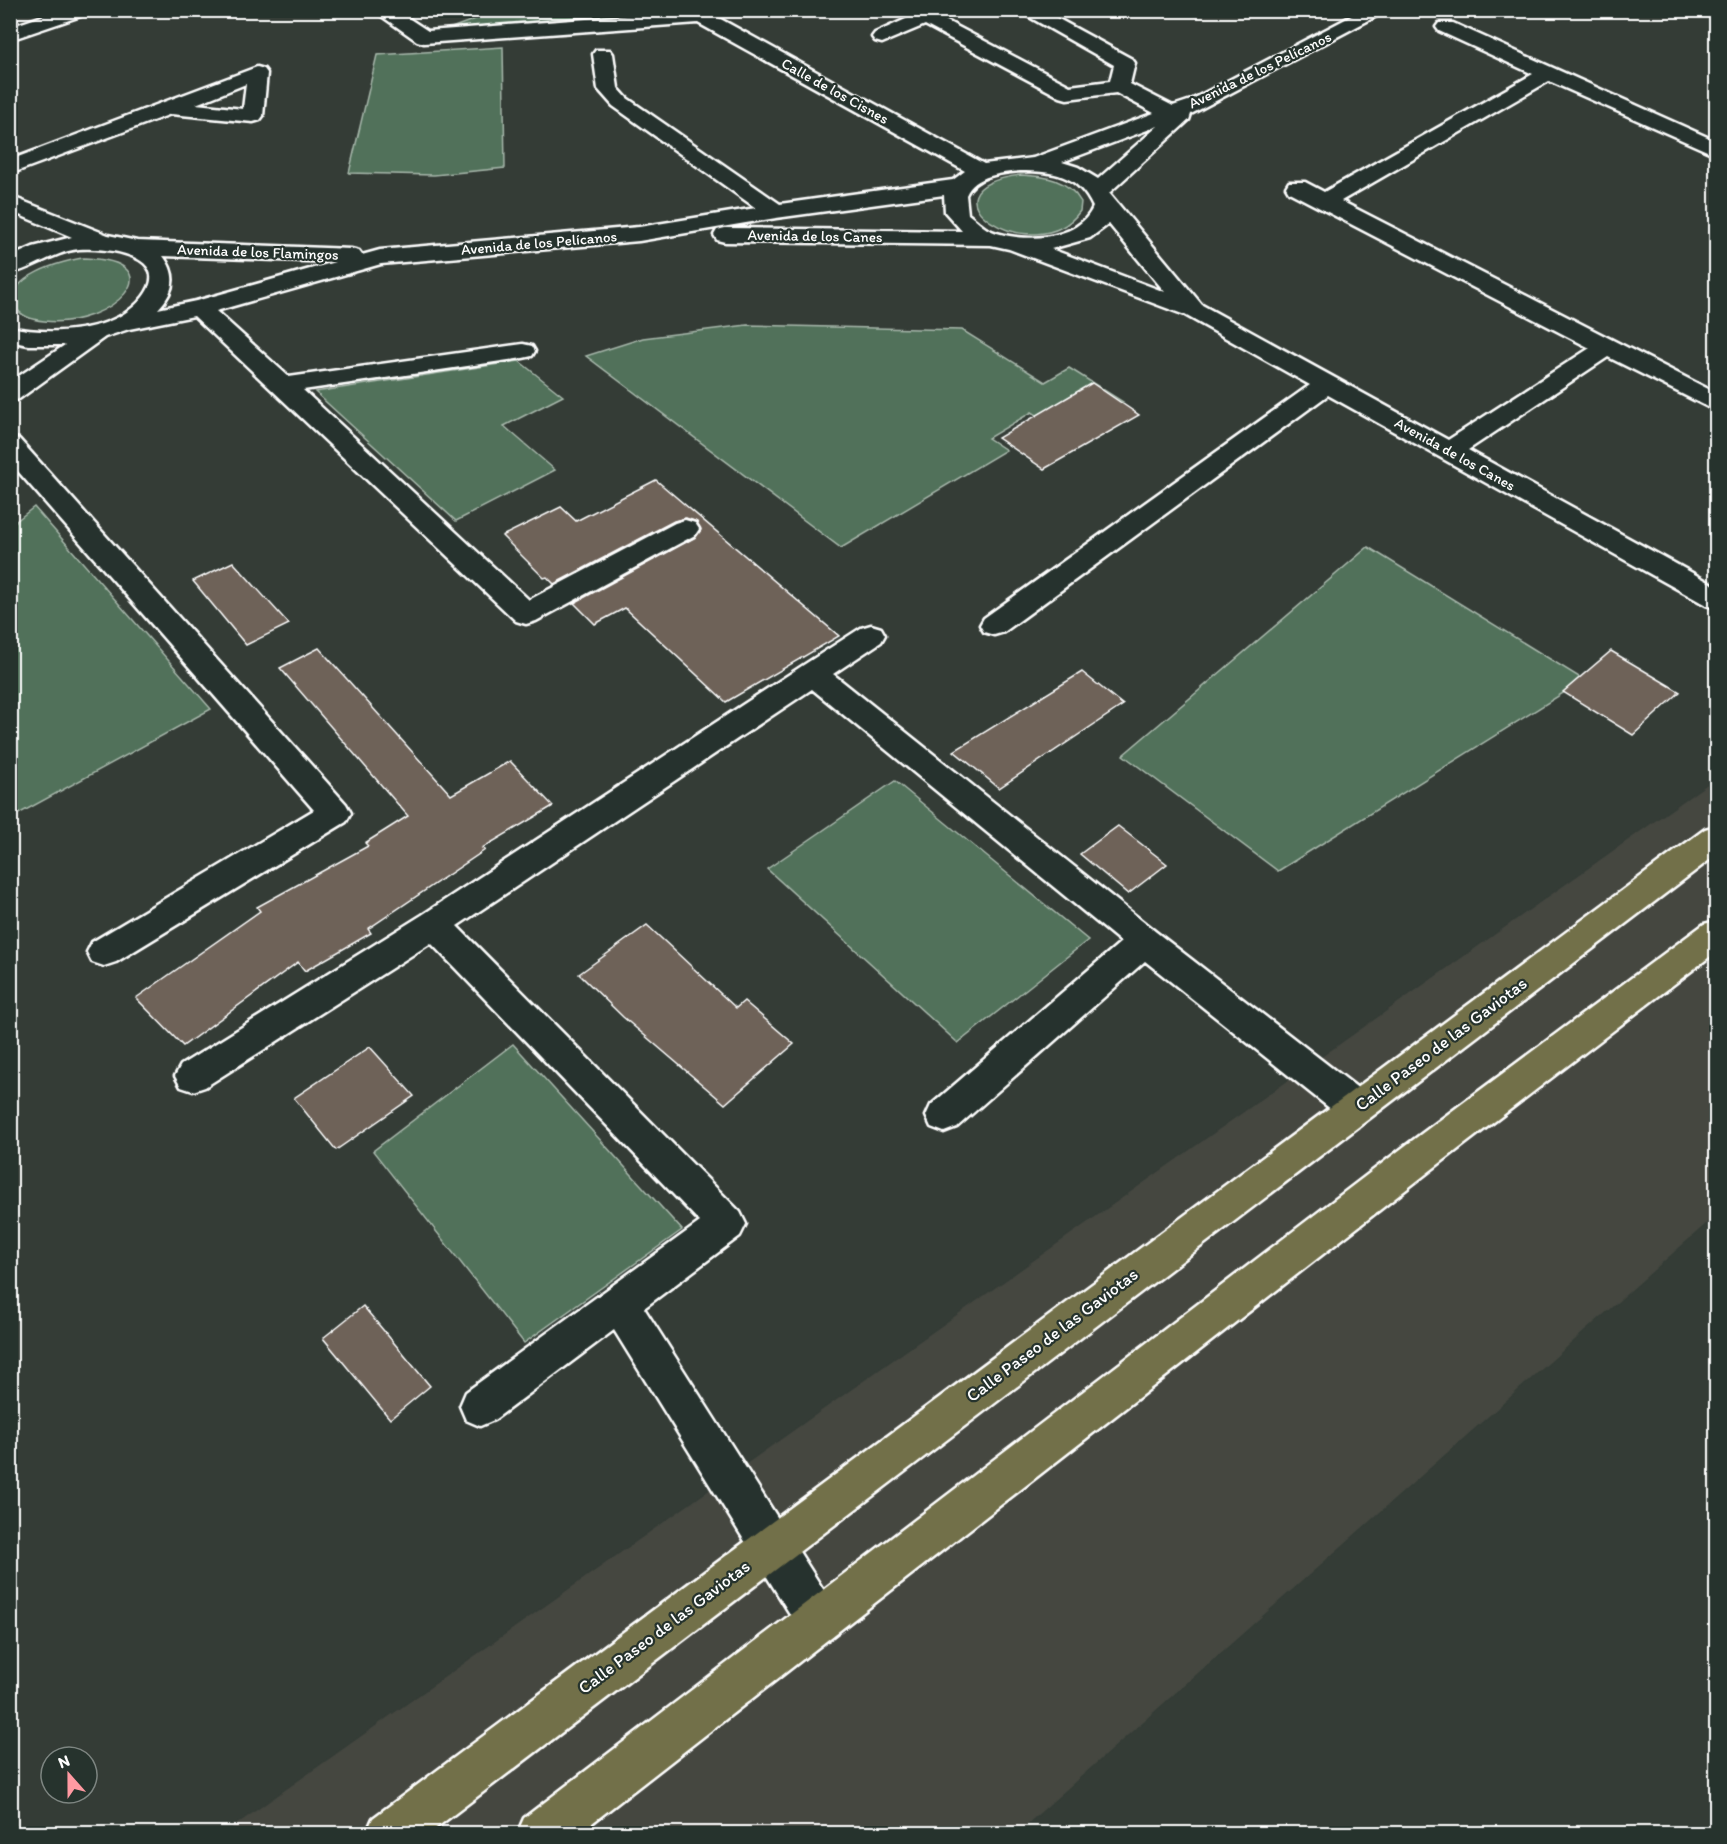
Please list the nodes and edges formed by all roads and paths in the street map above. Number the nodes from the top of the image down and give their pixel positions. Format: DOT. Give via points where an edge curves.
graph roads {
  1 [pos="80,10"];
  2 [pos="382,10"];
  3 [pos="1026,10"];
  4 [pos="1379,10"];
  5 [pos="695,14"];
  6 [pos="934,14"];
  7 [pos="1446,27"];
  8 [pos="10,34"];
  9 [pos="882,37"];
  10 [pos="603,54"];
  11 [pos="1549,74"];
  12 [pos="1119,86"];
  13 [pos="168,107"];
  14 [pos="1174,115"];
  15 [pos="1716,149"];
  16 [pos="1037,164"];
  17 [pos="10,168"];
  18 [pos="981,171"];
  19 [pos="960,186"];
  20 [pos="1297,187"];
  21 [pos="1101,197"];
  22 [pos="1325,201"];
  23 [pos="10,202"];
  24 [pos="776,211"];
  25 [pos="639,234"];
  26 [pos="1003,241"];
  27 [pos="104,242"];
  28 [pos="137,248"];
  29 [pos="380,256"];
  30 [pos="10,267"];
  31 [pos="199,308"];
  32 [pos="1193,310"];
  33 [pos="123,322"];
  34 [pos="99,332"];
  35 [pos="10,334"];
  36 [pos="1607,347"];
  37 [pos="523,351"];
  38 [pos="1327,384"];
  39 [pos="283,385"];
  40 [pos="10,394"];
  41 [pos="1716,403"];
  42 [pos="10,445"];
  43 [pos="1449,451"];
  44 [pos="685,529"];
  45 [pos="1716,598"];
  46 [pos="994,625"];
  47 [pos="872,635"];
  48 [pos="812,673"];
  49 [pos="1716,838"];
  50 [pos="434,924"];
  51 [pos="1716,934"];
  52 [pos="1144,942"];
  53 [pos="104,952"];
  54 [pos="193,1076"];
  55 [pos="1355,1107"];
  56 [pos="944,1116"];
  57 [pos="619,1303"];
  58 [pos="480,1406"];
  59 [pos="772,1546"];
  60 [pos="818,1620"];
  61 [pos="389,1833"];
  62 [pos="540,1833"];
  1 -- 8 [label="street"];
  2 -- 5 [label="street" via="424,37"];
  3 -- 12 [label="street" via="1125,63"];
  4 -- 14 [label="street, Avenida de los Pelícanos"];
  5 -- 18 [label="street, Calle de los Cisnes"];
  6 -- 9 [label="street"];
  6 -- 12 [label="street" via="1067,93"];
  7 -- 11 [label="street"];
  10 -- 24 [label="street" via="608,89 620,102"];
  11 -- 15 [label="street"];
  11 -- 22 [label="street"];
  12 -- 14 [label="street"];
  13 -- 17 [label="street"];
  14 -- 16 [label="street, Avenida de los Pelícanos"];
  14 -- 21 [label="street"];
  16 -- 18 [label="street"];
  16 -- 21 [label="street, Avenida de los Canes" via="1077,175"];
  18 -- 19 [label="street"];
  19 -- 24 [label="street, Avenida de los Pelícanos"];
  19 -- 26 [label="street" via="954,195 958,215 965,224"];
  20 -- 22 [label="street"];
  21 -- 26 [label="street" via="1102,215 1079,236 1060,242"];
  21 -- 32 [label="street, Avenida de los Canes"];
  22 -- 36 [label="street"];
  23 -- 27 [label="street"];
  24 -- 25 [label="street, Avenida de los Pelícanos"];
  25 -- 26 [label="street, Avenida de los Canes"];
  25 -- 29 [label="street, Avenida de los Pelícanos"];
  26 -- 32 [label="street, Avenida de los Canes"];
  27 -- 28 [label="street, Avenida de los Flamingos"];
  27 -- 30 [label="street" via="49,249"];
  28 -- 29 [label="street, Avenida de los Flamingos"];
  28 -- 33 [label="street" via="152,256 160,268 162,282 156,296"];
  29 -- 31 [label="street, Avenida de los Pelícanos"];
  31 -- 33 [label="street, Avenida de los Pelícanos"];
  31 -- 39 [label="street"];
  32 -- 38 [label="street, Avenida de los Canes"];
  33 -- 34 [label="street"];
  34 -- 35 [label="street" via="45,340"];
  34 -- 40 [label="street"];
  36 -- 41 [label="street"];
  36 -- 43 [label="street"];
  37 -- 39 [label="street"];
  38 -- 43 [label="street, Avenida de los Canes"];
  38 -- 46 [label="street"];
  39 -- 44 [label="street" via="526,615"];
  42 -- 53 [label="street" via="335,813"];
  43 -- 45 [label="street, Avenida de los Canes"];
  47 -- 48 [label="street"];
  48 -- 50 [label="street"];
  48 -- 52 [label="street"];
  49 -- 55 [label="main road, Calle Paseo de las Gaviotas"];
  50 -- 54 [label="street"];
  50 -- 57 [label="street" via="727,1224"];
  51 -- 60 [label="main road"];
  52 -- 55 [label="street"];
  52 -- 56 [label="street"];
  55 -- 59 [label="main road, Calle Paseo de las Gaviotas"];
  57 -- 58 [label="street"];
  57 -- 59 [label="street"];
  59 -- 60 [label="street"];
  59 -- 61 [label="main road, Calle Paseo de las Gaviotas"];
  60 -- 62 [label="main road"];
}
